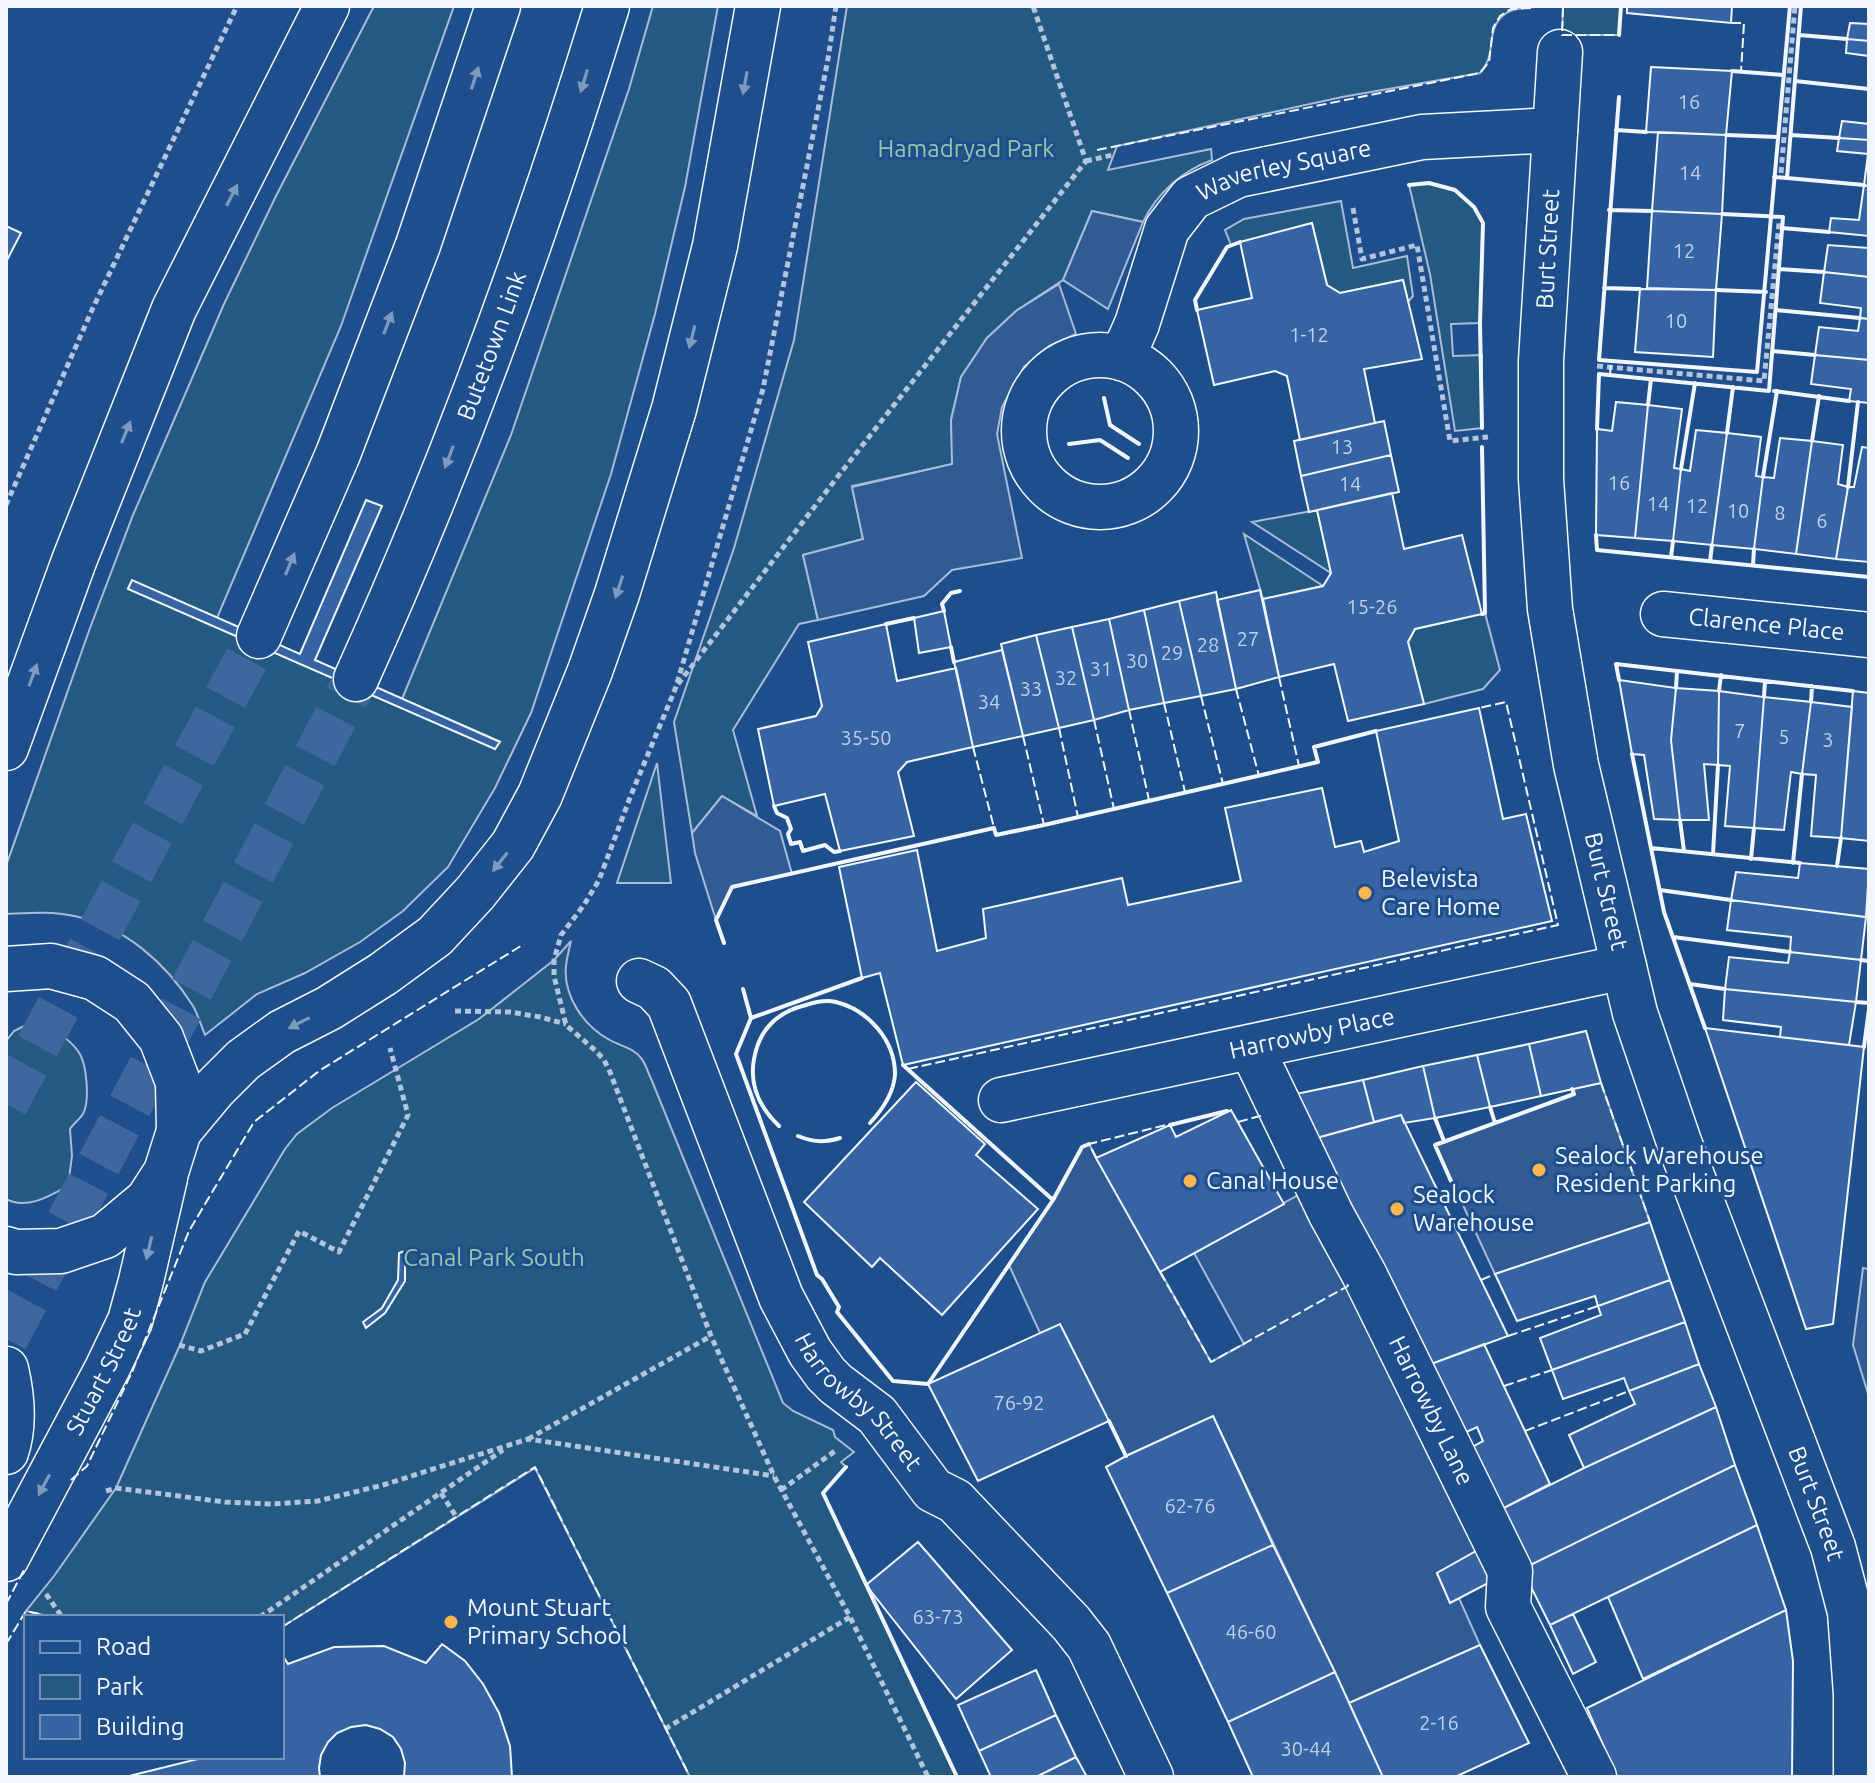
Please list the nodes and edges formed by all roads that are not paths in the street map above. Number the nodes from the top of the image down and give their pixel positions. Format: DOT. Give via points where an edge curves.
graph roads {
  1 [pos="327,6"];
  2 [pos="498,6"];
  3 [pos="607,6"];
  4 [pos="758,6"];
  5 [pos="1560,52"];
  6 [pos="1555,130"];
  7 [pos="1122,358"];
  8 [pos="1663,614"];
  9 [pos="1869,635"];
  10 [pos="259,636"];
  11 [pos="356,679"];
  12 [pos="6,748"];
  13 [pos="1624,967"];
  14 [pos="6,969"];
  15 [pos="639,981"];
  16 [pos="1251,1047"];
  17 [pos="1001,1100"];
  18 [pos="172,1152"];
  19 [pos="6,1249"];
  20 [pos="6,1369"];
  21 [pos="6,1452"];
  22 [pos="6,1559"];
  23 [pos="1863,1695"];
  24 [pos="1581,1773"];
  25 [pos="1151,1777"];
  26 [pos="1856,1777"];
  12 -- 1 [label="street, one-way" via="174,309"];
  10 -- 2 [label="street, one-way" via="338,454 423,230"];
  3 -- 11 [label="street, Butetown Link, one-way" via="507,306 394,596"];
  4 -- 18 [label="street, one-way" via="715,246 674,409 590,671 540,795 513,845 435,936 243,1060 214,1089"];
  5 -- 6 [label="street, Burt Street"];
  6 -- 7 [label="street, Waverley Square" via="1422,137 1238,175 1191,198 1167,229"];
  6 -- 13 [label="street, Burt Street" via="1541,361 1541,479 1550,609 1576,765"];
  8 -- 9 [label="street, Clarence Place"];
  13 -- 16 [label="street, Harrowby Place"];
  13 -- 23 [label="street, Burt Street" via="1679,1142 1833,1547"];
  14 -- 18 [label="street" via="51,966 95,978 132,1002 161,1038 178,1082"];
  15 -- 25 [label="street, Harrowby Street" via="669,1004 781,1297 810,1352 836,1384 877,1415 933,1490 955,1501 1071,1623 1089,1646"];
  16 -- 17 [label="street, Harrowby Place"];
  16 -- 24 [label="street, Harrowby Lane" via="1510,1571 1508,1607"];
  18 -- 19 [label="street" via="148,1200 105,1236 61,1251"];
  18 -- 22 [label="street, Stuart Street, one-way" via="130,1321"];
  20 -- 21 [label="street" via="11,1415"];
  23 -- 26 [label="street, Burt Street"];
}
